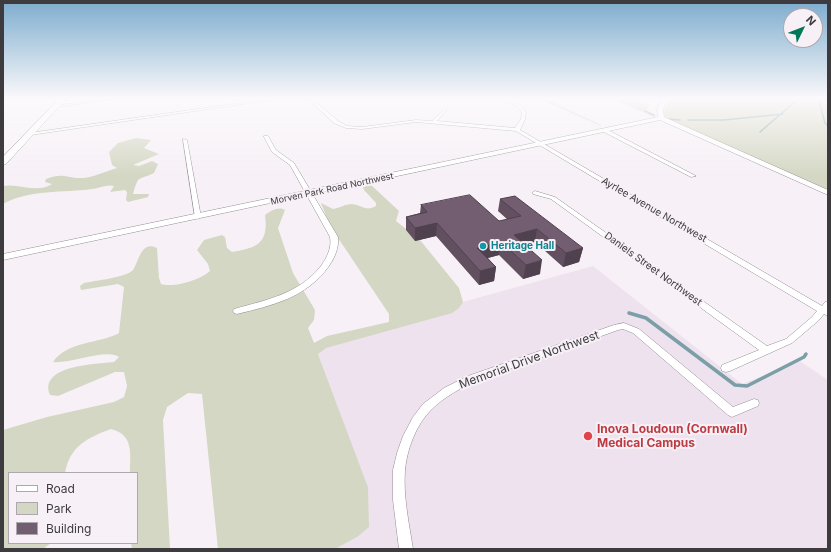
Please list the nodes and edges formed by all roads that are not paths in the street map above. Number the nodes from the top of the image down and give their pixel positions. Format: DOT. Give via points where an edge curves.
graph roads {
  1 [pos="39,125"];
  2 [pos="94,125"];
  3 [pos="342,125"];
  4 [pos="384,125"];
  5 [pos="463,125"];
  6 [pos="520,125"];
  7 [pos="629,125"];
  8 [pos="676,125"];
  9 [pos="518,130"];
  10 [pos="604,130"];
  11 [pos="30,134"];
  12 [pos="266,137"];
  13 [pos="185,140"];
  14 [pos="541,143"];
  15 [pos="3,162"];
  16 [pos="693,176"];
  17 [pos="535,193"];
  18 [pos="828,193"];
  19 [pos="308,194"];
  20 [pos="198,218"];
  21 [pos="3,257"];
  22 [pos="826,309"];
  23 [pos="237,311"];
  24 [pos="767,351"];
  25 [pos="726,368"];
  26 [pos="754,403"];
  27 [pos="406,549"];
  1 -- 11 [label="main road"];
  2 -- 11 [label="street"];
  3 -- 4 [label="street" via="368,127"];
  5 -- 9 [label="street"];
  6 -- 9 [label="street"];
  7 -- 10 [label="street, Morven Park Road Northwest"];
  8 -- 18 [label="street"];
  9 -- 14 [label="street, Ayrlee Avenue Northwest"];
  10 -- 14 [label="street, Morven Park Road Northwest"];
  10 -- 16 [label="street"];
  11 -- 15 [label="main road"];
  12 -- 19 [label="street" via="274,151 292,164"];
  13 -- 20 [label="street"];
  14 -- 19 [label="street, Morven Park Road Northwest"];
  14 -- 22 [label="street, Ayrlee Avenue Northwest"];
  17 -- 24 [label="street, Daniels Street Northwest" via="553,198"];
  19 -- 20 [label="street, Morven Park Road Northwest"];
  19 -- 23 [label="street" via="335,241 333,252 319,276 300,290 270,303"];
  20 -- 21 [label="street, Morven Park Road Northwest"];
  22 -- 24 [label="street" via="789,341"];
  24 -- 25 [label="street"];
  26 -- 27 [label="street, Memorial Drive Northwest" via="732,412 636,331 624,326 475,378 450,389 427,407 411,431 404,448 399,470 399,497"];
}
